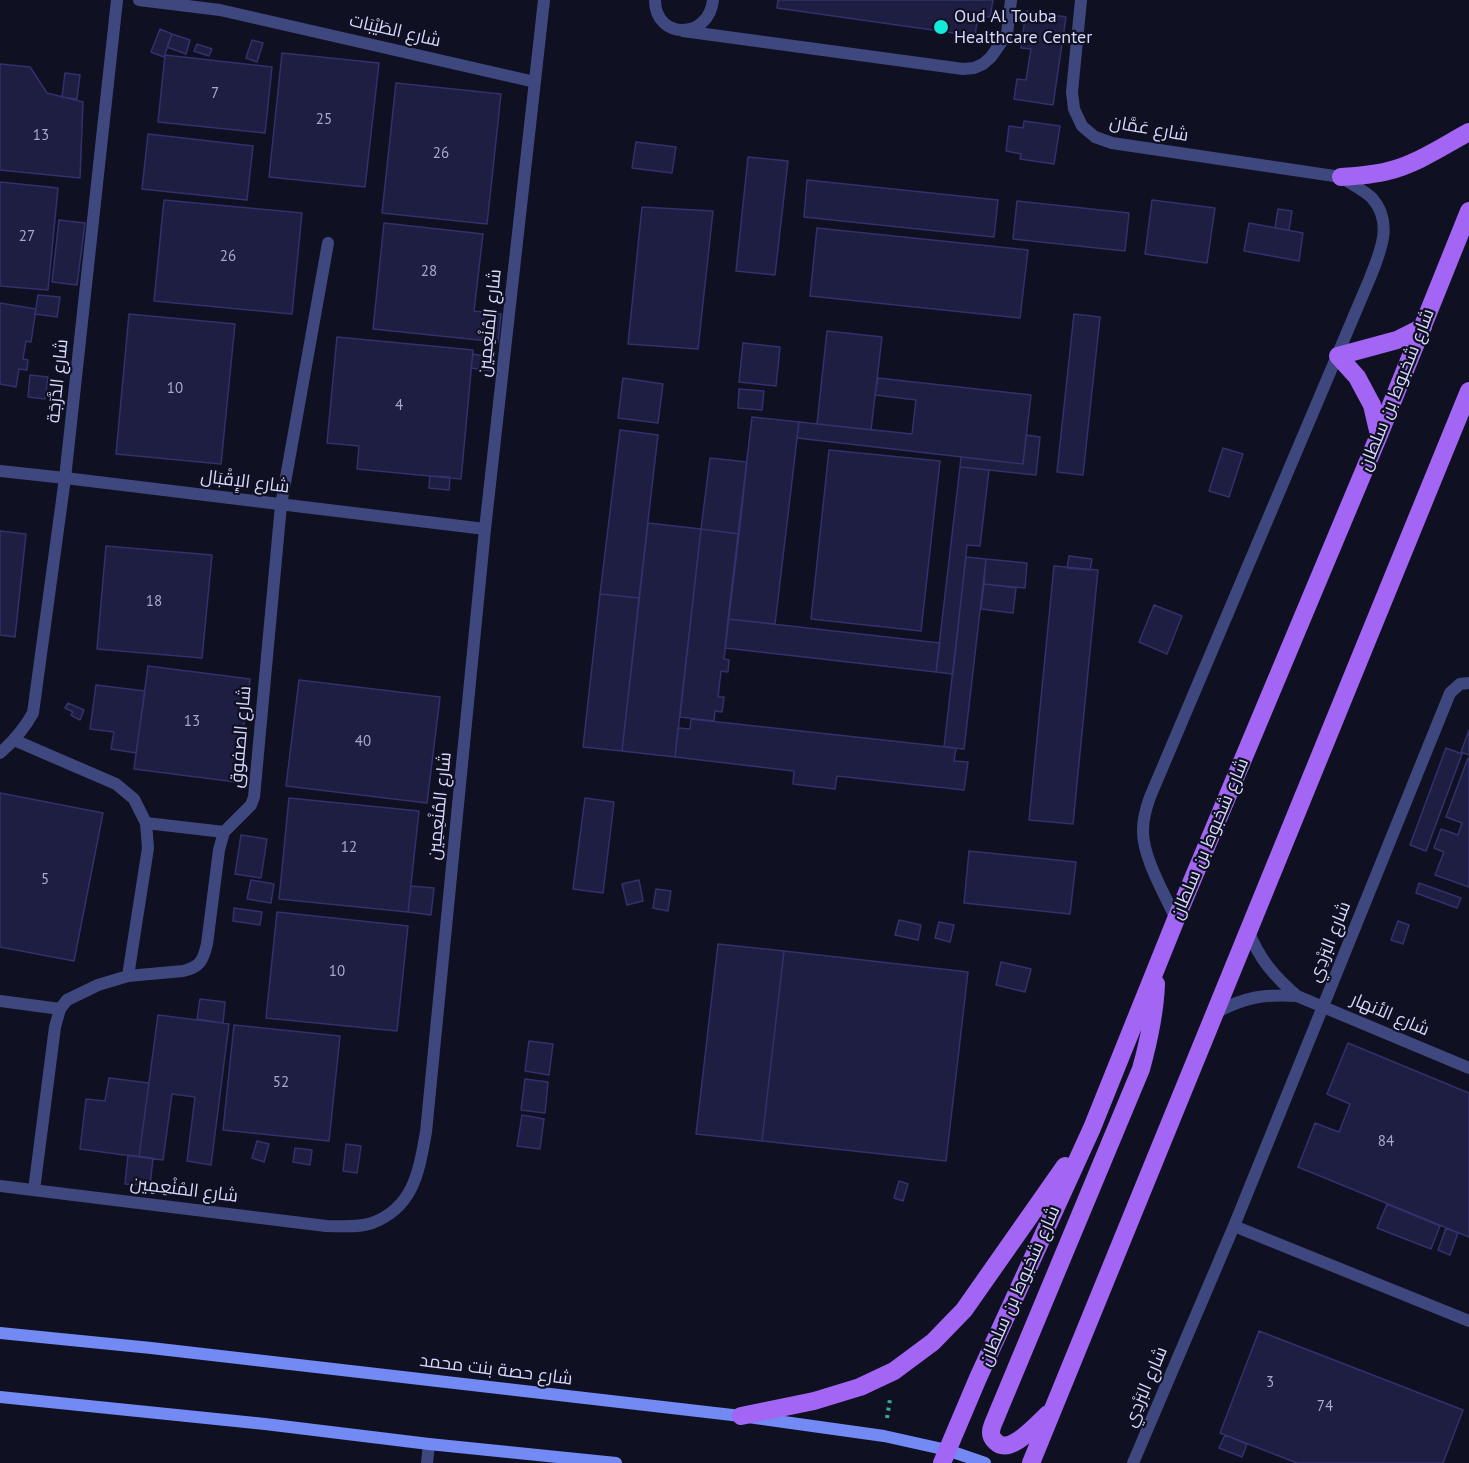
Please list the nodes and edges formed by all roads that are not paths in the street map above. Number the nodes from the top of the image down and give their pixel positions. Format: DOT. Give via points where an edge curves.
graph roads {
  1 [pos="117,0"];
  2 [pos="139,0"];
  3 [pos="544,0"];
  4 [pos="655,0"];
  5 [pos="713,0"];
  6 [pos="1011,0"];
  7 [pos="1081,0"];
  8 [pos="683,31"];
  9 [pos="535,82"];
  10 [pos="1469,132"];
  11 [pos="1341,177"];
  12 [pos="1469,211"];
  13 [pos="328,243"];
  14 [pos="1423,327"];
  15 [pos="1338,356"];
  16 [pos="1469,391"];
  17 [pos="1379,435"];
  18 [pos="0,471"];
  19 [pos="65,478"];
  20 [pos="281,505"];
  21 [pos="485,529"];
  22 [pos="1469,682"];
  23 [pos="14,740"];
  24 [pos="0,753"];
  25 [pos="146,823"];
  26 [pos="224,832"];
  27 [pos="1176,919"];
  28 [pos="1248,930"];
  29 [pos="1156,970"];
  30 [pos="128,976"];
  31 [pos="1297,996"];
  32 [pos="0,1001"];
  33 [pos="1323,1007"];
  34 [pos="60,1009"];
  35 [pos="1214,1013"];
  36 [pos="1469,1068"];
  37 [pos="1092,1128"];
  38 [pos="0,1186"];
  39 [pos="34,1190"];
  40 [pos="1234,1226"];
  41 [pos="1469,1321"];
  42 [pos="0,1333"];
  43 [pos="0,1397"];
  44 [pos="1053,1409"];
  45 [pos="741,1416"];
  46 [pos="429,1444"];
  47 [pos="944,1456"];
  48 [pos="1135,1462"];
  49 [pos="427,1463"];
  50 [pos="616,1463"];
  51 [pos="985,1463"];
  52 [pos="1031,1463"];
  1 -- 19 [label="street, شارع الدَّرَجَة"];
  2 -- 9 [label="street, شارع الطَيْبَات" via="220,10"];
  3 -- 9 [label="street, شارع المُنْعِمِين"];
  4 -- 8 [label="street" via="661,19"];
  5 -- 8 [label="street" via="704,21"];
  6 -- 8 [label="street" via="1007,34 991,57 974,68"];
  7 -- 11 [label="street, شارع عَمَّان" via="1072,101 1082,126 1095,137 1112,143"];
  9 -- 21 [label="street, شارع المُنْعِمِين"];
  10 -- 11 [label="main road" via="1418,161 1390,171"];
  11 -- 15 [label="street" via="1371,197 1385,227 1381,249"];
  12 -- 14 [label="main road, شارع شخبوط بن سلطان"];
  13 -- 20 [label="street, شارع الصفوق"];
  14 -- 15 [label="main road" via="1397,340"];
  14 -- 17 [label="main road, شارع شخبوط بن سلطان"];
  15 -- 17 [label="main road" via="1357,377 1372,405"];
  15 -- 27 [label="street" via="1144,814 1144,845"];
  16 -- 28 [label="main road"];
  17 -- 27 [label="main road, شارع شخبوط بن سلطان"];
  18 -- 19 [label="street, شارع الإِقْبَال"];
  19 -- 20 [label="street, شارع الإِقْبَال"];
  19 -- 23 [label="street, شارع الدَّرَجَة" via="33,713"];
  20 -- 21 [label="street, شارع الإِقْبَال"];
  20 -- 26 [label="street, شارع الصفوق" via="254,797"];
  21 -- 39 [label="street, شارع المُنْعِمِين" via="426,1132 417,1178 406,1198 391,1213 371,1224 326,1226"];
  22 -- 33 [label="street, شارع البَرْدِي" via="1450,693"];
  23 -- 24 [label="street, شارع الدَّرَجَة"];
  23 -- 25 [label="street" via="116,784 134,799"];
  25 -- 26 [label="street"];
  25 -- 30 [label="street" via="148,848"];
  26 -- 30 [label="street" via="205,956 200,964 183,971"];
  27 -- 29 [label="main road, شارع شخبوط بن سلطان"];
  28 -- 31 [label="street, شارع الأنهار" via="1272,973"];
  28 -- 35 [label="main road"];
  29 -- 37 [label="main road, شارع شخبوط بن سلطان"];
  29 -- 44 [label="main road" via="1155,1003 1141,1069 991,1436 1001,1446 1015,1443"];
  30 -- 34 [label="street" via="75,996"];
  31 -- 33 [label="street, شارع الأنهار"];
  31 -- 35 [label="street, شارع الأنهار" via="1254,997"];
  32 -- 34 [label="street"];
  33 -- 36 [label="street, شارع الأنهار"];
  33 -- 40 [label="street, شارع البَرْدِي"];
  34 -- 39 [label="street"];
  35 -- 44 [label="main road"];
  37 -- 45 [label="main road" via="991,1274 933,1342 894,1371 860,1387"];
  37 -- 47 [label="main road, شارع شخبوط بن سلطان"];
  38 -- 39 [label="street, شارع المُنْعِمِين"];
  40 -- 41 [label="street"];
  40 -- 48 [label="street, شارع البَرْدِي"];
  42 -- 45 [label="main road, شارع حصة بنت محمد"];
  43 -- 46 [label="main road"];
  44 -- 52 [label="main road"];
  45 -- 47 [label="main road, شارع حصة بنت محمد" via="884,1436"];
  46 -- 49 [label="street"];
  46 -- 50 [label="main road"];
  47 -- 51 [label="main road, شارع حصة بنت محمد"];
}
